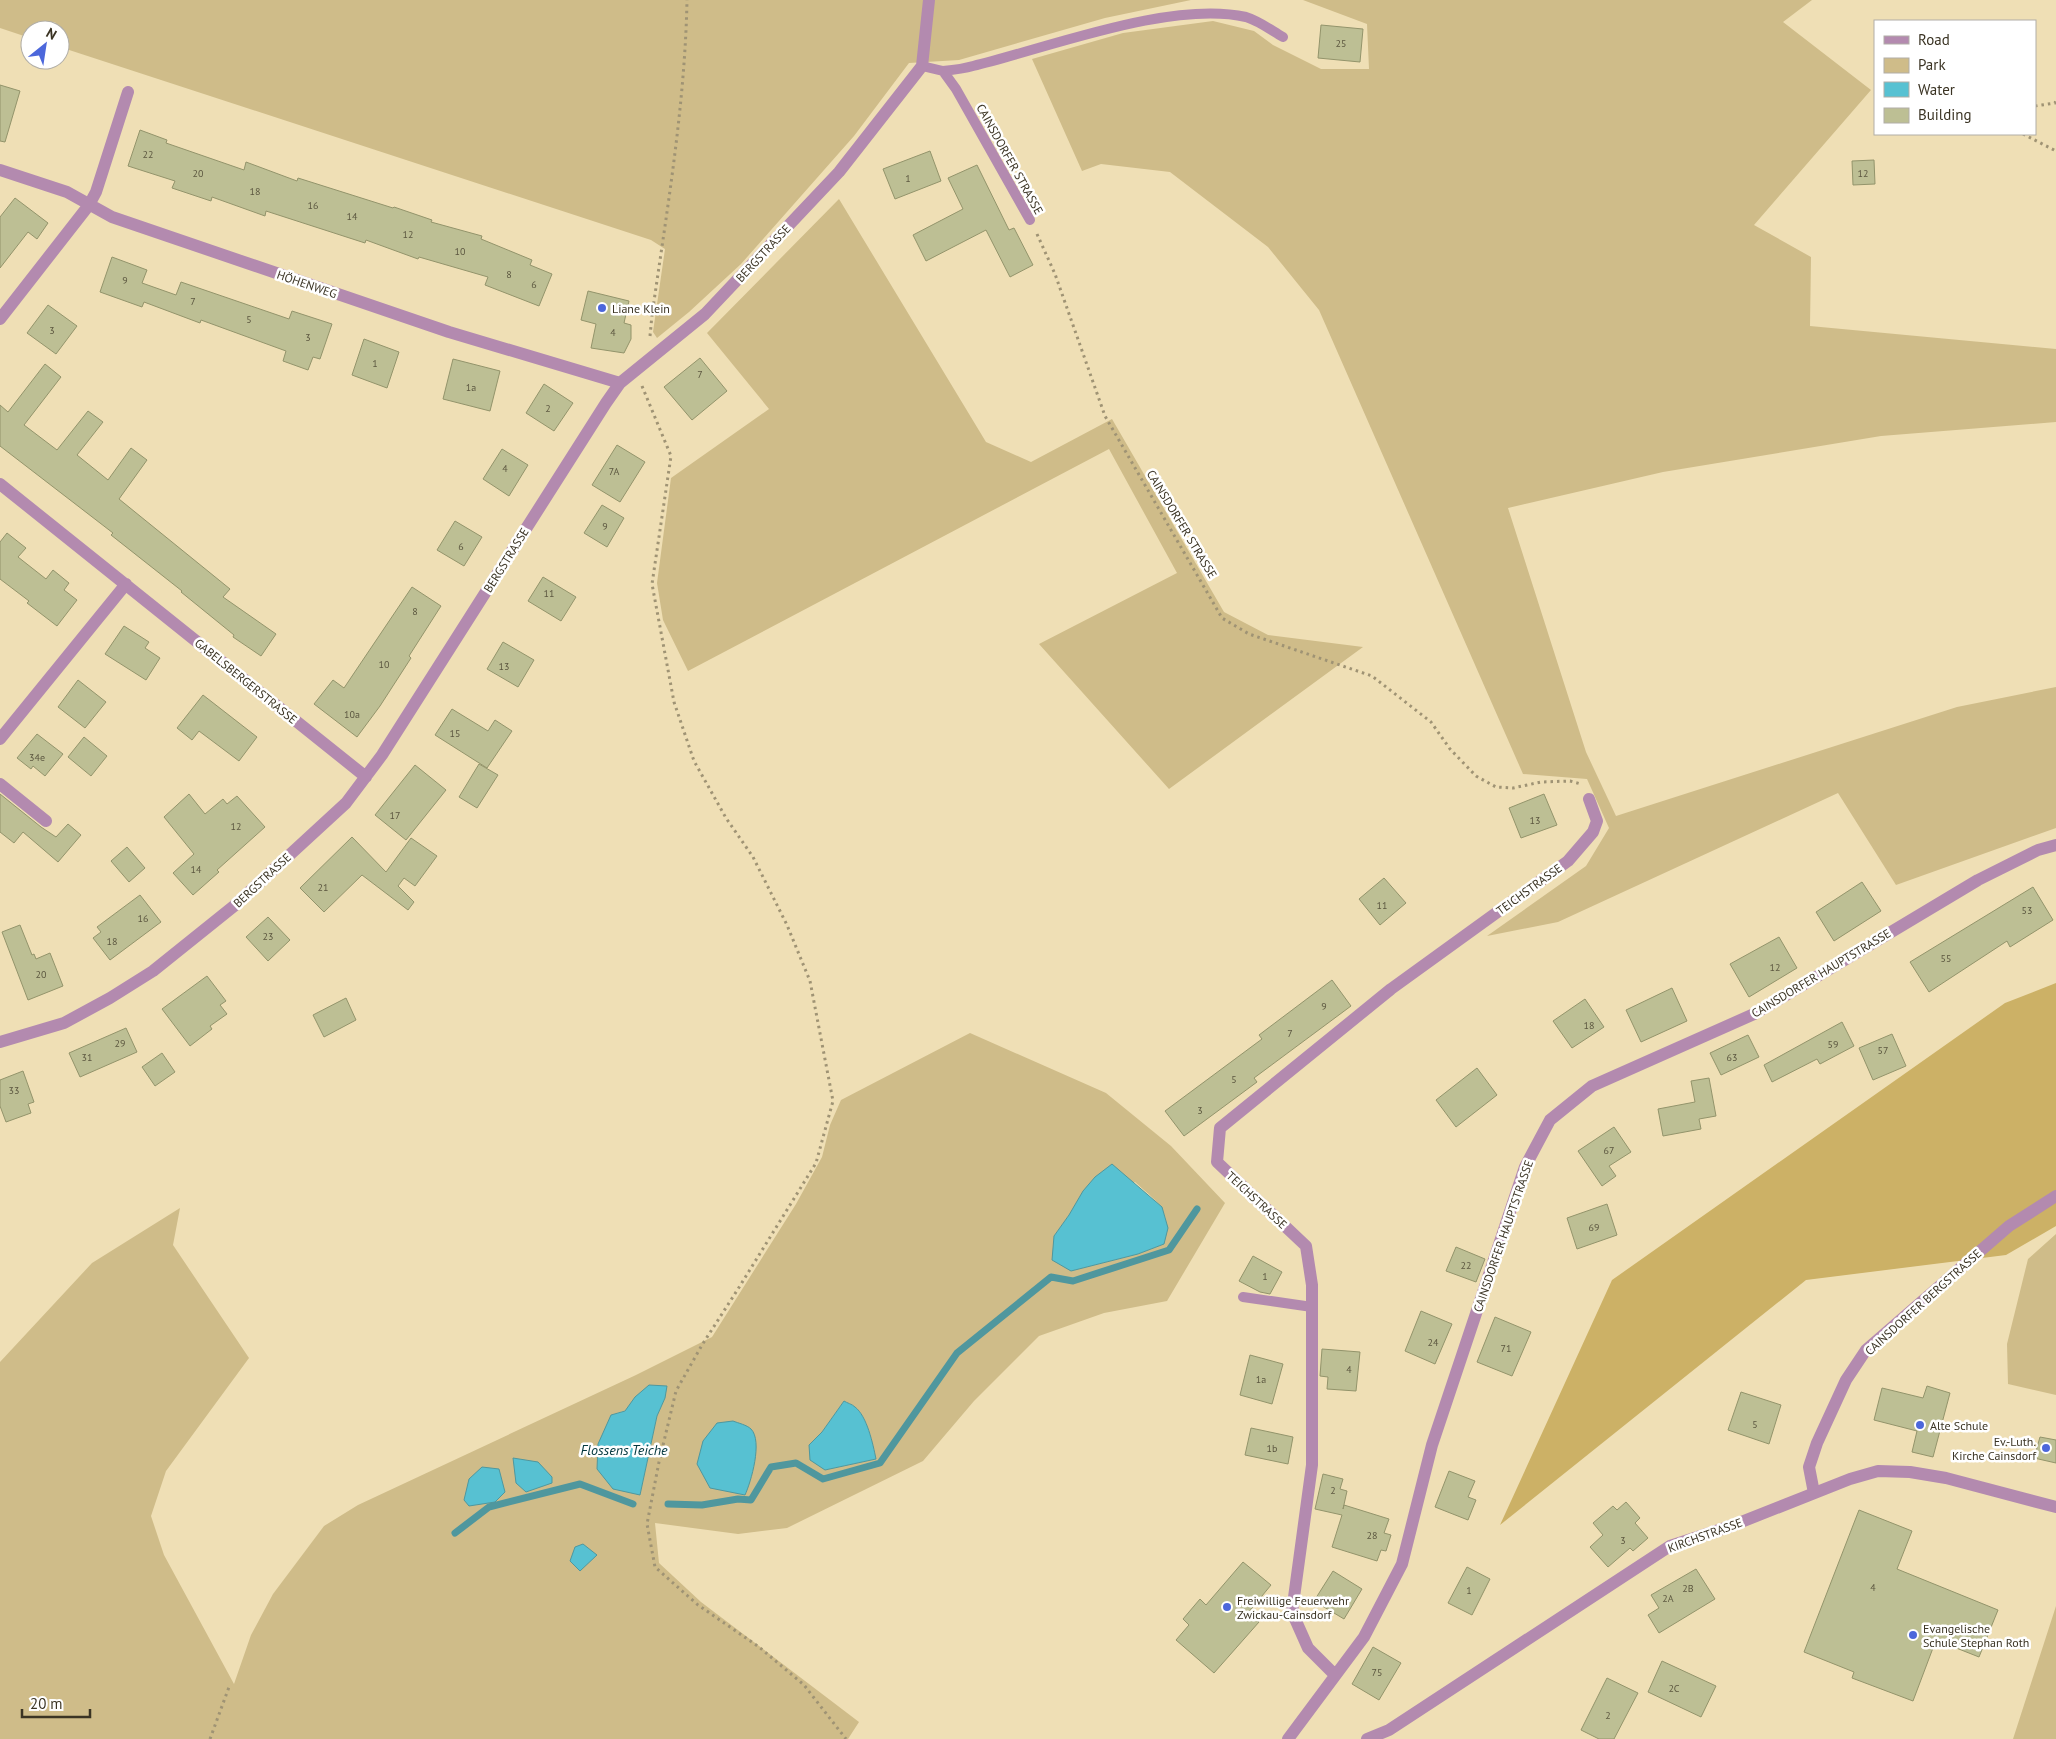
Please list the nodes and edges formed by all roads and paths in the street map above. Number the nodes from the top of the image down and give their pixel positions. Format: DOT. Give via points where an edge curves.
graph roads {
  1 [pos="687,0"];
  2 [pos="929,0"];
  3 [pos="1283,37"];
  4 [pos="922,66"];
  5 [pos="943,71"];
  6 [pos="128,92"];
  7 [pos="2056,100"];
  8 [pos="2036,106"];
  9 [pos="2025,135"];
  10 [pos="2056,151"];
  11 [pos="0,170"];
  12 [pos="89,205"];
  13 [pos="1030,220"];
  14 [pos="0,319"];
  15 [pos="653,357"];
  16 [pos="632,374"];
  17 [pos="620,383"];
  18 [pos="0,484"];
  19 [pos="126,584"];
  20 [pos="0,739"];
  21 [pos="366,777"];
  22 [pos="0,784"];
  23 [pos="1589,799"];
  24 [pos="46,821"];
  25 [pos="2056,845"];
  26 [pos="0,1042"];
  27 [pos="2056,1196"];
  28 [pos="1243,1297"];
  29 [pos="1312,1307"];
  30 [pos="1814,1493"];
  31 [pos="2056,1507"];
  32 [pos="1334,1674"];
  33 [pos="229,1687"];
  34 [pos="210,1739"];
  35 [pos="846,1739"];
  36 [pos="1289,1739"];
  37 [pos="1367,1739"];
  1 -- 15 [label="path" via="680,108 652,315 650,340"];
  2 -- 4 [label="street"];
  3 -- 5 [label="lane" via="1246,17 1216,10 1175,11 1129,19 972,67"];
  4 -- 5 [label="lane"];
  4 -- 15 [label="street, BERGSTRASSE" via="839,172 705,314"];
  5 -- 13 [label="lane, CAINSDORFER STRASSE" via="956,88"];
  6 -- 12 [label="street"];
  7 -- 8 [label="path" via="2055,103"];
  9 -- 10 [label="path"];
  11 -- 12 [label="street, HÖHENWEG" via="67,192"];
  12 -- 14 [label="street"];
  12 -- 17 [label="street, HÖHENWEG" via="112,217 449,332"];
  13 -- 23 [label="path, CAINSDORFER STRASSE" via="1055,274 1105,416 1222,618 1249,634 1372,676 1431,722 1450,749 1476,776 1496,787 1513,788 1570,780 1586,786"];
  15 -- 16 [label="street, BERGSTRASSE"];
  16 -- 17 [label="street, BERGSTRASSE"];
  16 -- 35 [label="path" via="641,384 671,456 652,584 674,702 694,761 726,818 753,857 810,981 833,1101 816,1163 676,1391 647,1524 655,1566 698,1605 759,1647 804,1685"];
  17 -- 21 [label="street, BERGSTRASSE"];
  18 -- 19 [label="street, GABELSBERGERSTRASSE"];
  19 -- 20 [label="street"];
  19 -- 21 [label="street, GABELSBERGERSTRASSE"];
  21 -- 26 [label="street, BERGSTRASSE" via="346,803 234,906 153,971 64,1023"];
  22 -- 24 [label="street"];
  23 -- 29 [label="street, TEICHSTRASSE" via="1597,821 1593,832 1568,861 1391,989 1220,1128 1217,1162 1306,1246"];
  25 -- 32 [label="street, CAINSDORFER HAUPTSTRASSE" via="2038,850 1978,880 1754,1014 1592,1086 1550,1120 1525,1167 1432,1446 1402,1564 1364,1636"];
  27 -- 30 [label="street, CAINSDORFER BERGSTRASSE" via="2009,1226 1866,1350 1846,1380 1817,1443 1809,1467"];
  28 -- 29 [label="lane"];
  29 -- 32 [label="street, TEICHSTRASSE" via="1312,1465 1292,1612 1308,1648"];
  30 -- 31 [label="street, KIRCHSTRASSE" via="1878,1471 1910,1472 1946,1478"];
  30 -- 37 [label="street, KIRCHSTRASSE" via="1670,1546 1389,1730"];
  32 -- 36 [label="street, CAINSDORFER HAUPTSTRASSE"];
  33 -- 34 [label="path"];
}
